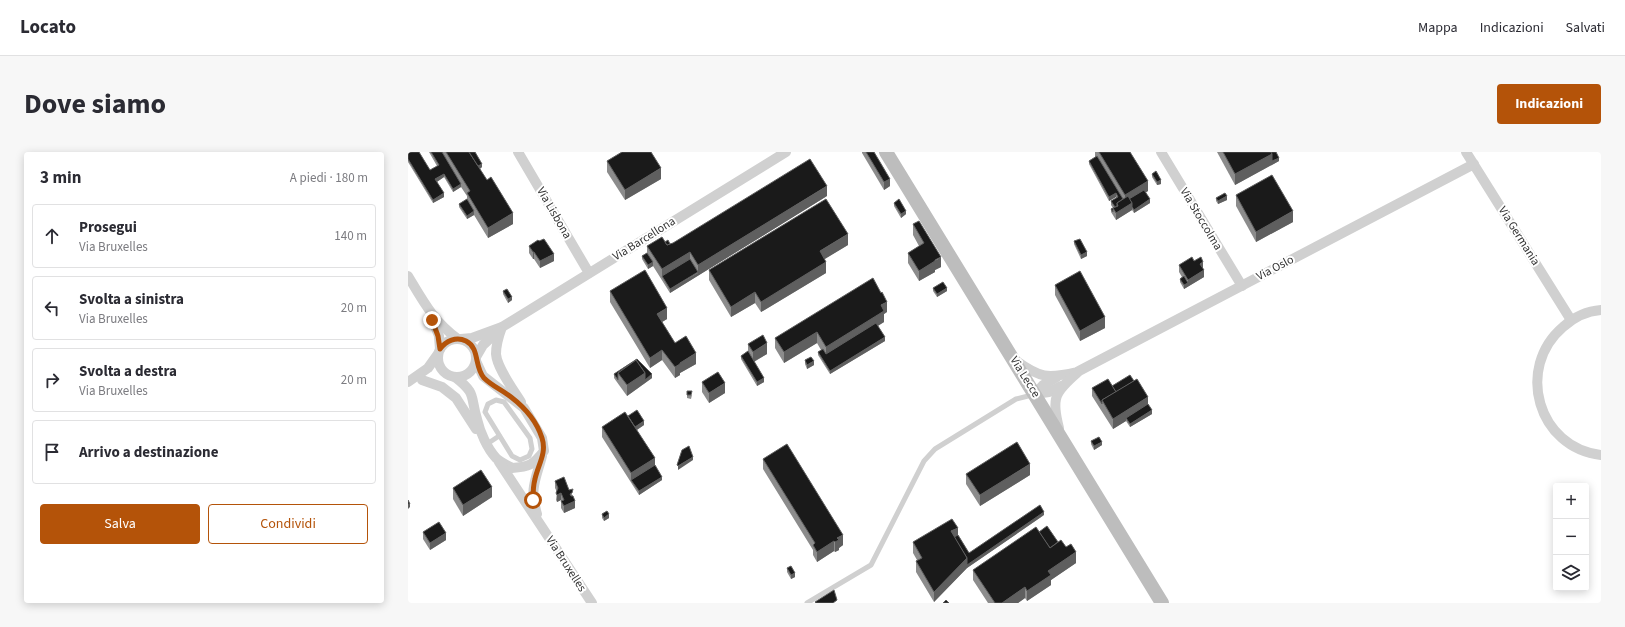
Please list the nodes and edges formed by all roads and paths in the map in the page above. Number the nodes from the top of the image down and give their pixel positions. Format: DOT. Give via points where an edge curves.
graph roads {
  1 [pos="518,152"];
  2 [pos="786,152"];
  3 [pos="886,152"];
  4 [pos="1161,152"];
  5 [pos="1466,152"];
  6 [pos="1474,164"];
  7 [pos="589,273"];
  8 [pos="408,276"];
  9 [pos="1242,286"];
  10 [pos="425,304"];
  11 [pos="1601,310"];
  12 [pos="1572,320"];
  13 [pos="502,327"];
  14 [pos="460,339"];
  15 [pos="439,351"];
  16 [pos="1012,357"];
  17 [pos="476,359"];
  18 [pos="451,376"];
  19 [pos="422,380"];
  20 [pos="408,382"];
  21 [pos="1059,382"];
  22 [pos="1035,394"];
  23 [pos="527,412"];
  24 [pos="519,422"];
  25 [pos="499,436"];
  26 [pos="1062,439"];
  27 [pos="485,440"];
  28 [pos="544,451"];
  29 [pos="1601,455"];
  30 [pos="496,458"];
  31 [pos="540,525"];
  32 [pos="592,603"];
  33 [pos="806,603"];
  34 [pos="1162,603"];
  1 -- 7 [label="street, Via Lisbona"];
  2 -- 7 [label="street, Via Barcellona"];
  3 -- 16 [label="main road, Via Lecce"];
  4 -- 9 [label="street, Via Stoccolma"];
  5 -- 6 [label="street, Via Germania"];
  6 -- 9 [label="street, Via Oslo"];
  6 -- 12 [label="street, Via Germania"];
  7 -- 13 [label="street, Via Barcellona"];
  8 -- 10 [label="street, Via Bruxelles"];
  9 -- 21 [label="street, Via Oslo"];
  10 -- 14 [label="street, Via Bruxelles" via="444,329"];
  10 -- 15 [label="street, Via Bruxelles" via="438,336"];
  11 -- 12 [label="street"];
  12 -- 29 [label="street" via="1553,336 1541,357 1536,381 1540,405 1550,426 1568,443 1590,454"];
  13 -- 14 [label="street, Via Barcellona" via="472,338"];
  13 -- 17 [label="street, Via Barcellona" via="482,345"];
  13 -- 23 [label="street, Via Bruxelles" via="496,355"];
  14 -- 15 [label="street" via="448,341"];
  14 -- 17 [label="street, Via Bruxelles" via="472,345"];
  15 -- 18 [label="street, Via Bruxelles" via="439,366"];
  15 -- 20 [label="street" via="428,368"];
  16 -- 21 [label="street" via="1041,376"];
  16 -- 22 [label="main road, Via Lecce"];
  17 -- 18 [label="street" via="471,372"];
  17 -- 23 [label="street, Via Bruxelles" via="483,376"];
  18 -- 19 [label="street"];
  18 -- 27 [label="street, Via Bruxelles" via="467,386 473,397 476,418"];
  19 -- 20 [label="street"];
  19 -- 27 [label="street, Via Bruxelles" via="442,387 456,398"];
  21 -- 22 [label="street, Via Oslo" via="1043,385"];
  21 -- 26 [label="street" via="1054,411"];
  22 -- 26 [label="main road, Via Lecce"];
  22 -- 33 [label="lane" via="1016,400 935,449 924,461 871,565"];
  23 -- 24 [label="lane"];
  23 -- 28 [label="street, Via Bruxelles" via="542,438"];
  24 -- 25 [label="lane" via="504,402 496,400 488,404 485,412"];
  24 -- 25 [label="lane" via="530,438 532,448 529,456 520,460 512,456"];
  25 -- 27 [label="lane"];
  26 -- 34 [label="main road, Via Lecce"];
  27 -- 30 [label="street, Via Bruxelles"];
  28 -- 30 [label="street, Via Bruxelles" via="536,462 527,467 512,468"];
  28 -- 31 [label="street, Via Bruxelles" via="535,478 533,500"];
  30 -- 31 [label="street, Via Bruxelles"];
  31 -- 32 [label="street, Via Bruxelles"];
}
